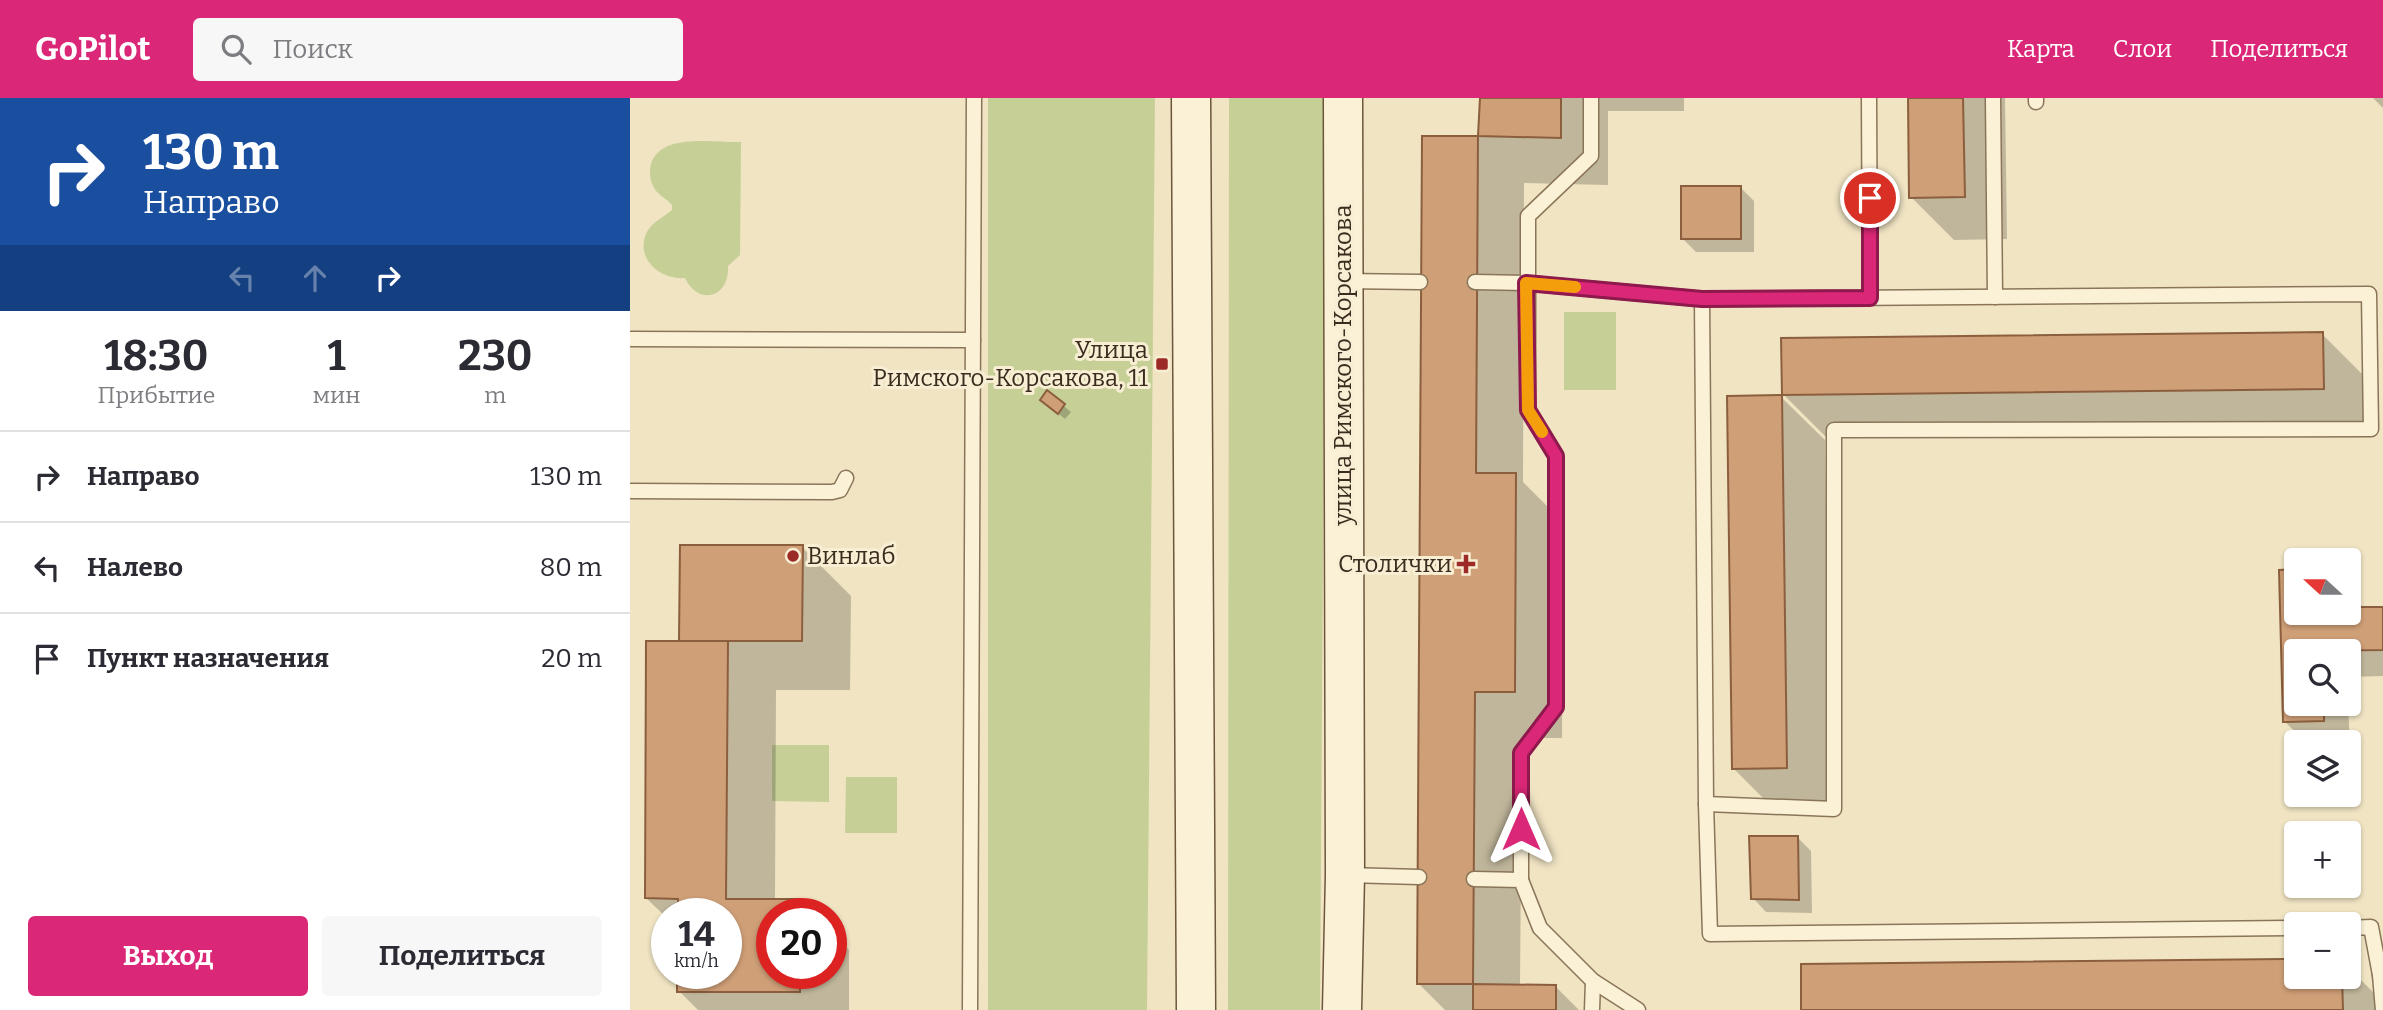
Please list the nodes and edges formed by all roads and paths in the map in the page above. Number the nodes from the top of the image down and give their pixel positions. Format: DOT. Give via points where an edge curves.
graph roads {
  1 [pos="974,98"];
  2 [pos="1191,98"];
  3 [pos="1343,98"];
  4 [pos="1591,98"];
  5 [pos="1869,98"];
  6 [pos="1993,98"];
  7 [pos="1342,281"];
  8 [pos="1420,282"];
  9 [pos="1475,282"];
  10 [pos="1526,283"];
  11 [pos="1995,297"];
  12 [pos="1870,298"];
  13 [pos="1702,299"];
  14 [pos="630,339"];
  15 [pos="973,340"];
  16 [pos="846,478"];
  17 [pos="630,491"];
  18 [pos="1706,804"];
  19 [pos="1345,875"];
  20 [pos="1419,877"];
  21 [pos="1474,878"];
  22 [pos="1521,880"];
  23 [pos="2361,927"];
  24 [pos="2284,928"];
  25 [pos="2382,975"];
  26 [pos="1592,981"];
  27 [pos="970,1010"];
  28 [pos="1196,1010"];
  29 [pos="1342,1010"];
  30 [pos="1592,1010"];
  31 [pos="1638,1010"];
  32 [pos="2383,1010"];
  1 -- 15 [label="lane"];
  2 -- 28 [label="street"];
  3 -- 7 [label="street, улица Римского-Корсакова"];
  4 -- 10 [label="lane" via="1591,156 1528,216"];
  5 -- 12 [label="lane"];
  6 -- 11 [label="lane"];
  7 -- 8 [label="lane"];
  7 -- 19 [label="street, улица Римского-Корсакова"];
  9 -- 10 [label="lane"];
  10 -- 13 [label="lane"];
  10 -- 22 [label="lane" via="1528,410 1556,456 1556,707 1521,753"];
  11 -- 12 [label="lane"];
  11 -- 18 [label="lane" via="2369,294 2371,429 1834,430 1834,809"];
  12 -- 13 [label="lane"];
  13 -- 18 [label="lane"];
  14 -- 15 [label="lane"];
  15 -- 27 [label="lane"];
  16 -- 17 [label="lane" via="843,487 832,492"];
  18 -- 24 [label="lane" via="1710,934"];
  19 -- 20 [label="lane"];
  19 -- 29 [label="street, улица Римского-Корсакова"];
  21 -- 22 [label="lane"];
  22 -- 26 [label="lane" via="1540,928"];
  23 -- 25 [label="lane" via="2371,927"];
  25 -- 32 [label="lane"];
  26 -- 30 [label="lane"];
  26 -- 31 [label="lane"];
}
